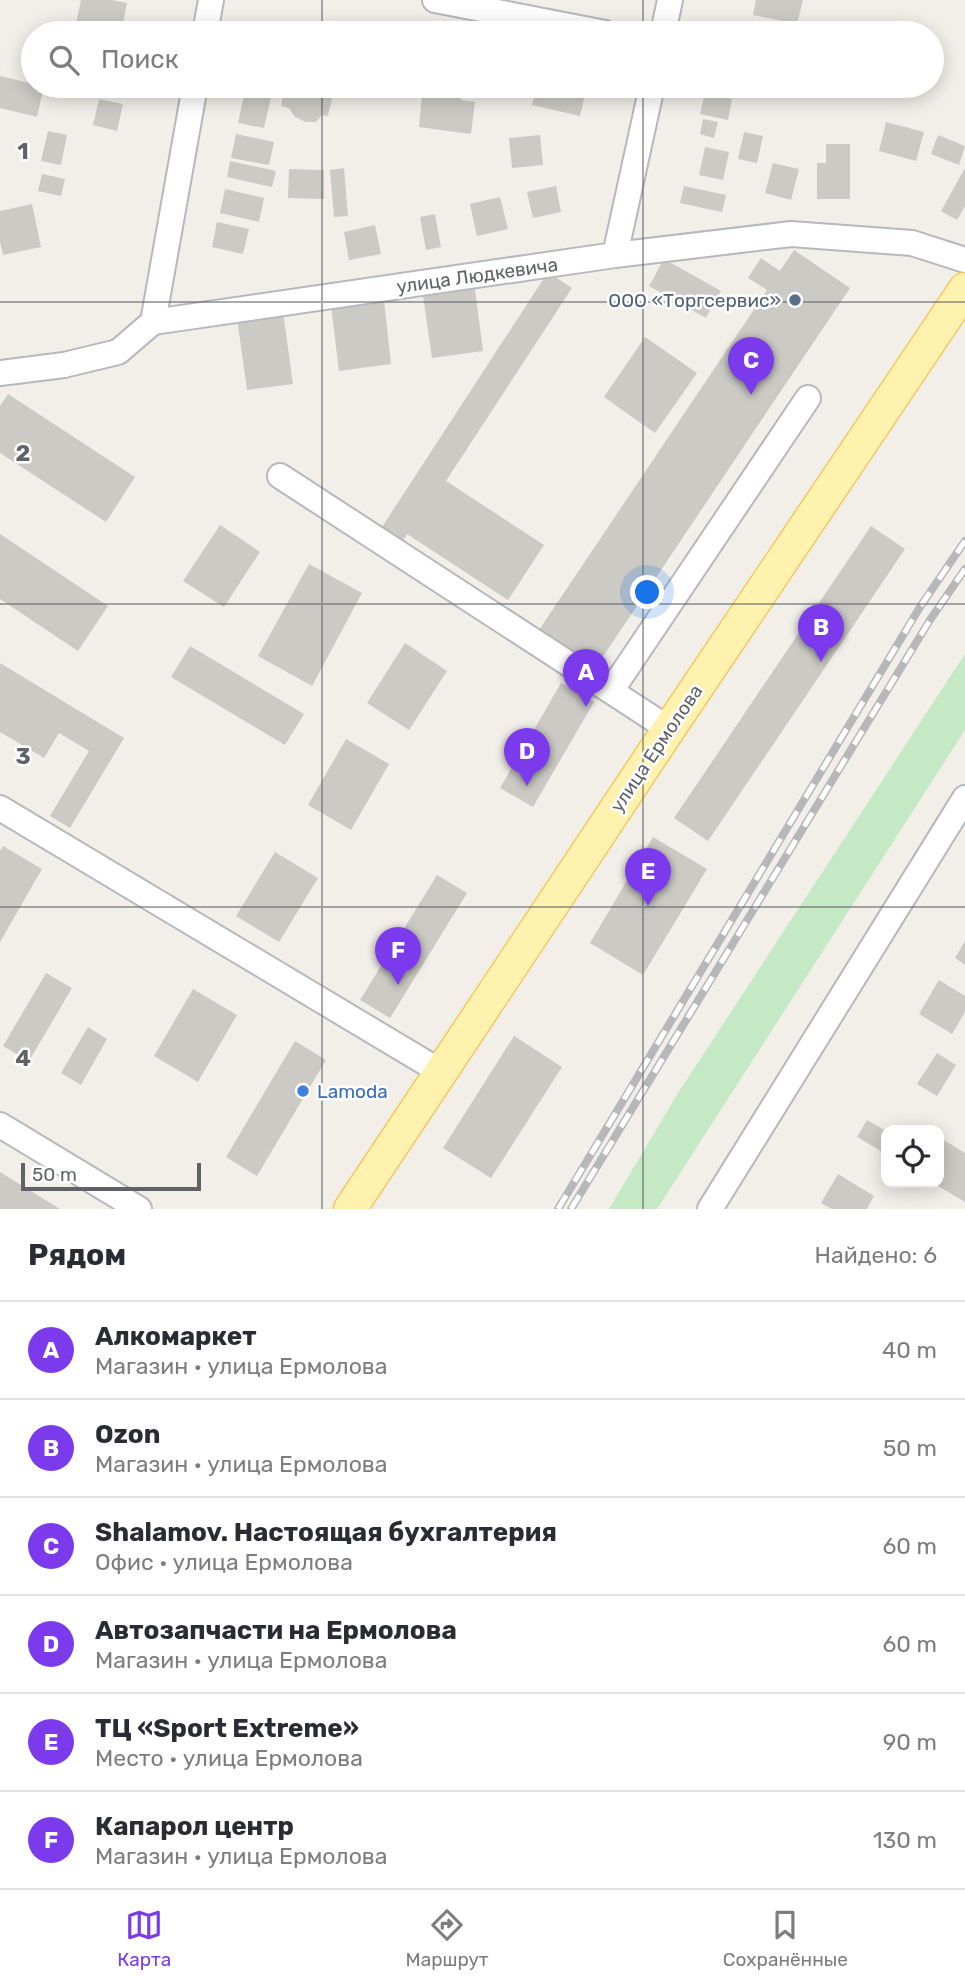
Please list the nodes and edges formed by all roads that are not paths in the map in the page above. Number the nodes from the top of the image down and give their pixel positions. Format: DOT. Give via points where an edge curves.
graph roads {
  1 [pos="211,0"];
  2 [pos="435,0"];
  3 [pos="670,0"];
  4 [pos="207,21"];
  5 [pos="543,21"];
  6 [pos="666,21"];
  7 [pos="193,98"];
  8 [pos="649,98"];
  9 [pos="615,255"];
  10 [pos="965,260"];
  11 [pos="965,289"];
  12 [pos="153,322"];
  13 [pos="0,373"];
  14 [pos="808,398"];
  15 [pos="280,476"];
  16 [pos="611,691"];
  17 [pos="668,729"];
  18 [pos="965,798"];
  19 [pos="0,808"];
  20 [pos="440,1072"];
  21 [pos="0,1125"];
  22 [pos="139,1209"];
  23 [pos="350,1209"];
  24 [pos="710,1209"];
  1 -- 4 [label="street"];
  2 -- 5 [label="street"];
  3 -- 6 [label="street"];
  7 -- 12 [label="street"];
  8 -- 9 [label="street"];
  9 -- 10 [label="street, улица Людкевича" via="791,234 912,243"];
  9 -- 12 [label="street, улица Людкевича"];
  11 -- 17 [label="main road, улица Ермолова"];
  12 -- 13 [label="street" via="118,352"];
  14 -- 16 [label="street"];
  15 -- 16 [label="street"];
  16 -- 17 [label="street"];
  17 -- 20 [label="main road, улица Ермолова"];
  18 -- 24 [label="street"];
  19 -- 20 [label="street"];
  20 -- 23 [label="main road, улица Ермолова"];
  21 -- 22 [label="street"];
}
